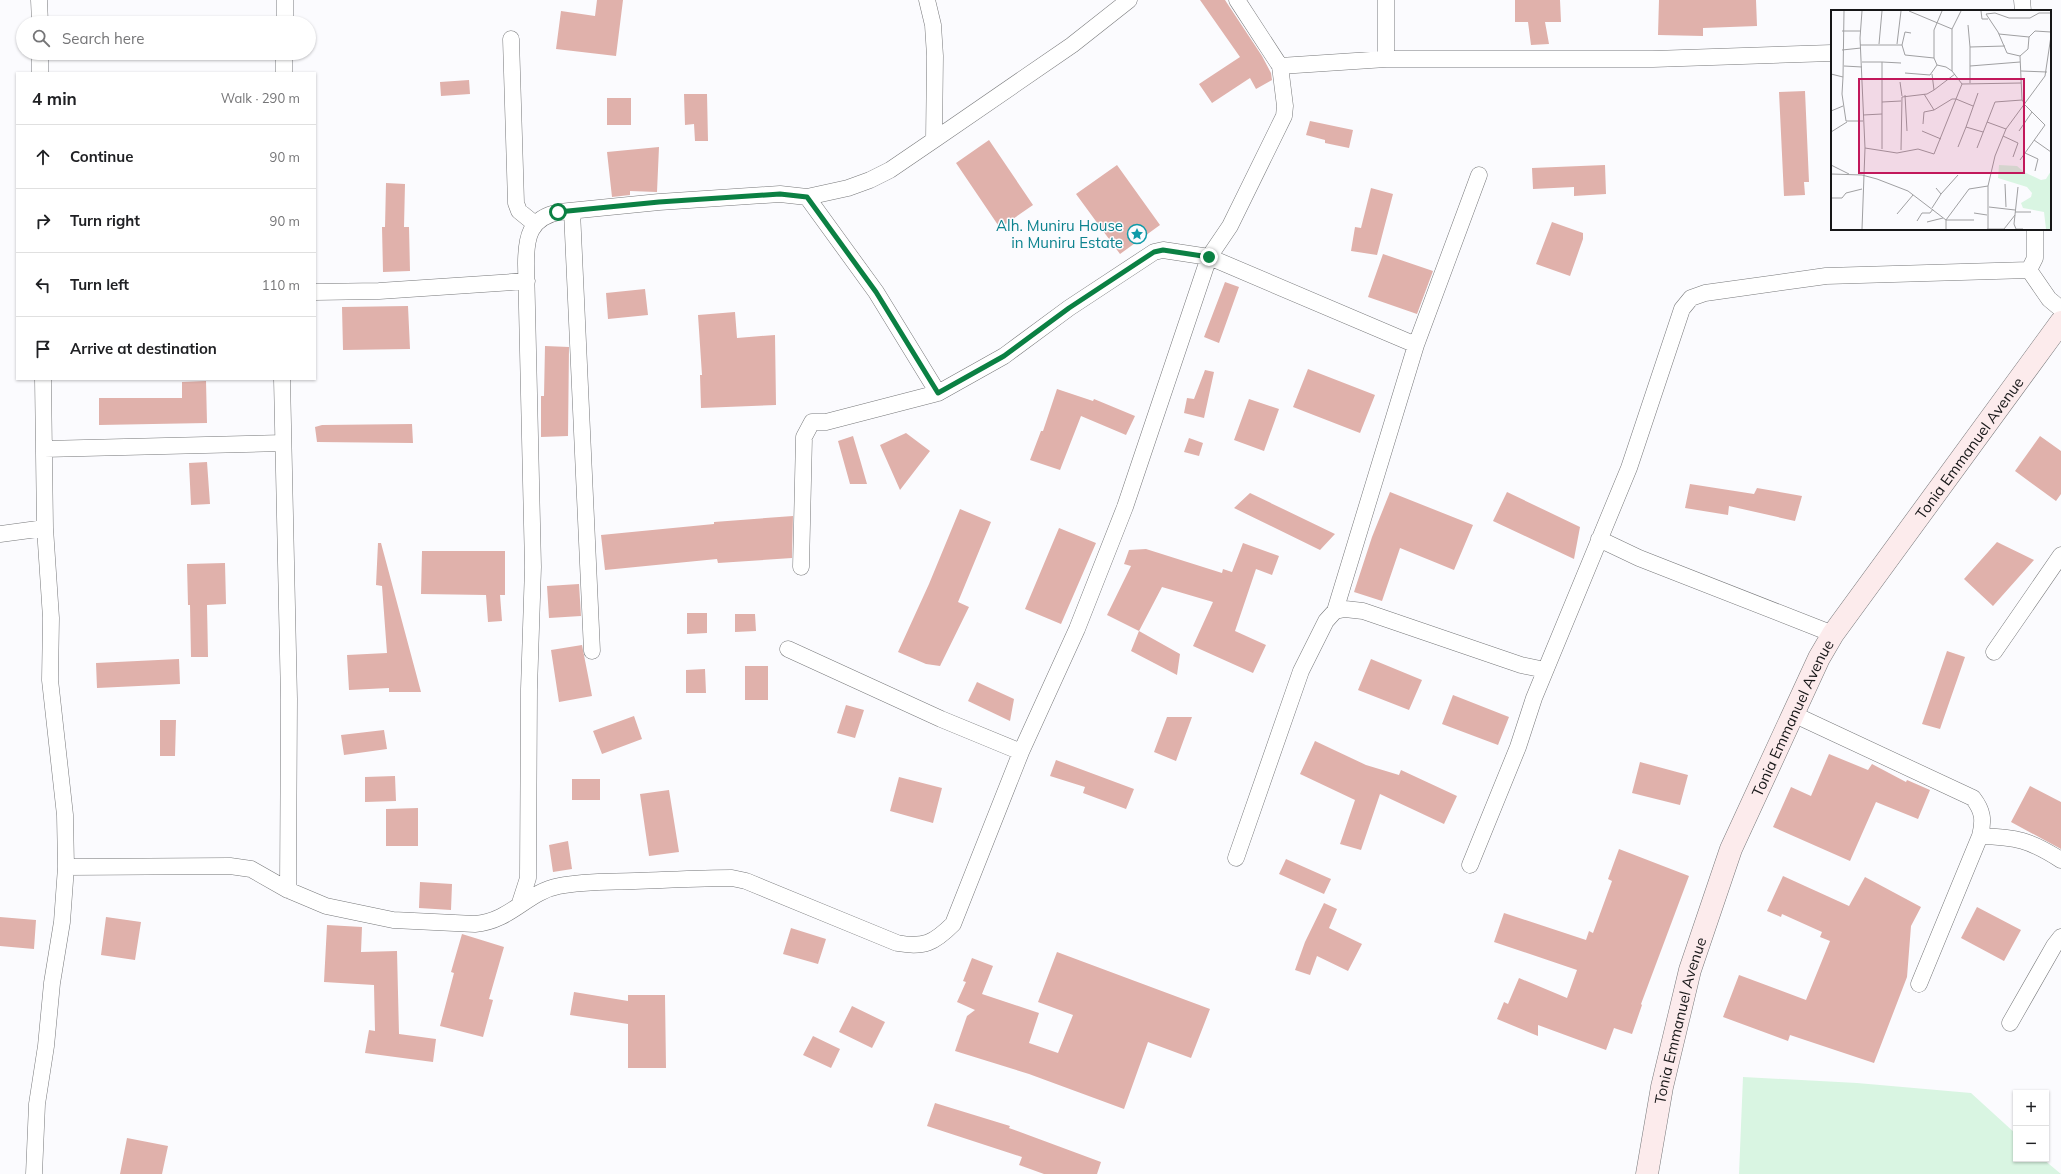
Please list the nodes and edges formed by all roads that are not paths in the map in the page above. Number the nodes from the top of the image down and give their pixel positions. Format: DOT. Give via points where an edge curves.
graph roads {
  1 [pos="40,0"];
  2 [pos="285,0"];
  3 [pos="927,0"];
  4 [pos="1129,0"];
  5 [pos="1237,0"];
  6 [pos="1386,0"];
  7 [pos="2022,0"];
  8 [pos="2023,10"];
  9 [pos="40,16"];
  10 [pos="285,16"];
  11 [pos="511,39"];
  12 [pos="1831,53"];
  13 [pos="1386,59"];
  14 [pos="40,60"];
  15 [pos="284,60"];
  16 [pos="1280,66"];
  17 [pos="40,72"];
  18 [pos="284,72"];
  19 [pos="934,140"];
  20 [pos="1479,175"];
  21 [pos="807,197"];
  22 [pos="572,211"];
  23 [pos="535,224"];
  24 [pos="2035,230"];
  25 [pos="1209,257"];
  26 [pos="2029,270"];
  27 [pos="527,281"];
  28 [pos="316,292"];
  29 [pos="2061,320"];
  30 [pos="1416,345"];
  31 [pos="43,380"];
  32 [pos="282,380"];
  33 [pos="938,393"];
  34 [pos="283,443"];
  35 [pos="44,449"];
  36 [pos="45,528"];
  37 [pos="0,534"];
  38 [pos="1599,539"];
  39 [pos="2061,555"];
  40 [pos="801,567"];
  41 [pos="1335,611"];
  42 [pos="1833,634"];
  43 [pos="788,649"];
  44 [pos="592,651"];
  45 [pos="1994,652"];
  46 [pos="1545,670"];
  47 [pos="1793,714"];
  48 [pos="1021,752"];
  49 [pos="1980,836"];
  50 [pos="1236,858"];
  51 [pos="2061,860"];
  52 [pos="1470,866"];
  53 [pos="66,867"];
  54 [pos="528,878"];
  55 [pos="288,890"];
  56 [pos="547,890"];
  57 [pos="519,906"];
  58 [pos="2061,937"];
  59 [pos="1919,984"];
  60 [pos="2010,1023"];
  61 [pos="34,1174"];
  62 [pos="1647,1174"];
  1 -- 9 [label="street"];
  2 -- 10 [label="street"];
  3 -- 19 [label="street" via="933,25 935,56"];
  4 -- 19 [label="street" via="1072,45"];
  5 -- 16 [label="street"];
  6 -- 13 [label="street"];
  7 -- 8 [label="street"];
  11 -- 23 [label="street" via="516,203 519,212"];
  12 -- 13 [label="street" via="1653,59"];
  13 -- 16 [label="street"];
  14 -- 17 [label="street"];
  15 -- 18 [label="street"];
  16 -- 25 [label="street" via="1284,116 1230,226"];
  19 -- 21 [label="street" via="890,170 870,180"];
  20 -- 30 [label="street"];
  21 -- 22 [label="street" via="780,194"];
  21 -- 33 [label="street" via="876,292"];
  22 -- 23 [label="street" via="545,215"];
  22 -- 44 [label="street"];
  23 -- 27 [label="street" via="529,234 526,248"];
  24 -- 26 [label="street" via="2035,258"];
  25 -- 30 [label="street"];
  25 -- 33 [label="street" via="1163,250 1154,252 1069,308 1004,356"];
  25 -- 48 [label="street" via="1125,507 1076,629"];
  26 -- 29 [label="street"];
  26 -- 38 [label="street" via="1826,276 1704,293 1691,298 1682,309 1629,468"];
  27 -- 28 [label="street" via="379,291"];
  27 -- 54 [label="street" via="533,567 529,689"];
  29 -- 42 [label="street, Tonia Emmanuel Avenue"];
  30 -- 41 [label="street"];
  31 -- 35 [label="street"];
  32 -- 34 [label="street"];
  33 -- 40 [label="street" via="826,422 812,422 804,437"];
  34 -- 35 [label="street"];
  34 -- 55 [label="street" via="289,699"];
  35 -- 36 [label="street"];
  36 -- 37 [label="street"];
  36 -- 53 [label="street" via="51,618 50,680 65,815"];
  38 -- 42 [label="street" via="1639,558"];
  38 -- 46 [label="street"];
  39 -- 45 [label="street"];
  41 -- 46 [label="street" via="1363,611 1521,665"];
  41 -- 50 [label="street" via="1326,621 1301,671"];
  42 -- 47 [label="street, Tonia Emmanuel Avenue" via="1818,658"];
  43 -- 48 [label="street" via="941,719"];
  46 -- 52 [label="street" via="1518,747"];
  47 -- 49 [label="street" via="1973,798 1980,806 1983,818"];
  47 -- 62 [label="street, Tonia Emmanuel Avenue" via="1731,849 1690,970 1662,1087"];
  48 -- 56 [label="street" via="953,924 940,937 929,943 912,946 896,943 746,881 732,878 586,882"];
  49 -- 51 [label="street" via="2017,838"];
  49 -- 59 [label="street"];
  53 -- 55 [label="street" via="230,866 251,869"];
  53 -- 61 [label="street" via="62,922 37,1104"];
  54 -- 56 [label="street"];
  54 -- 57 [label="street"];
  55 -- 57 [label="street" via="326,906 393,920 488,923"];
  56 -- 57 [label="street"];
  58 -- 60 [label="street"];
}
